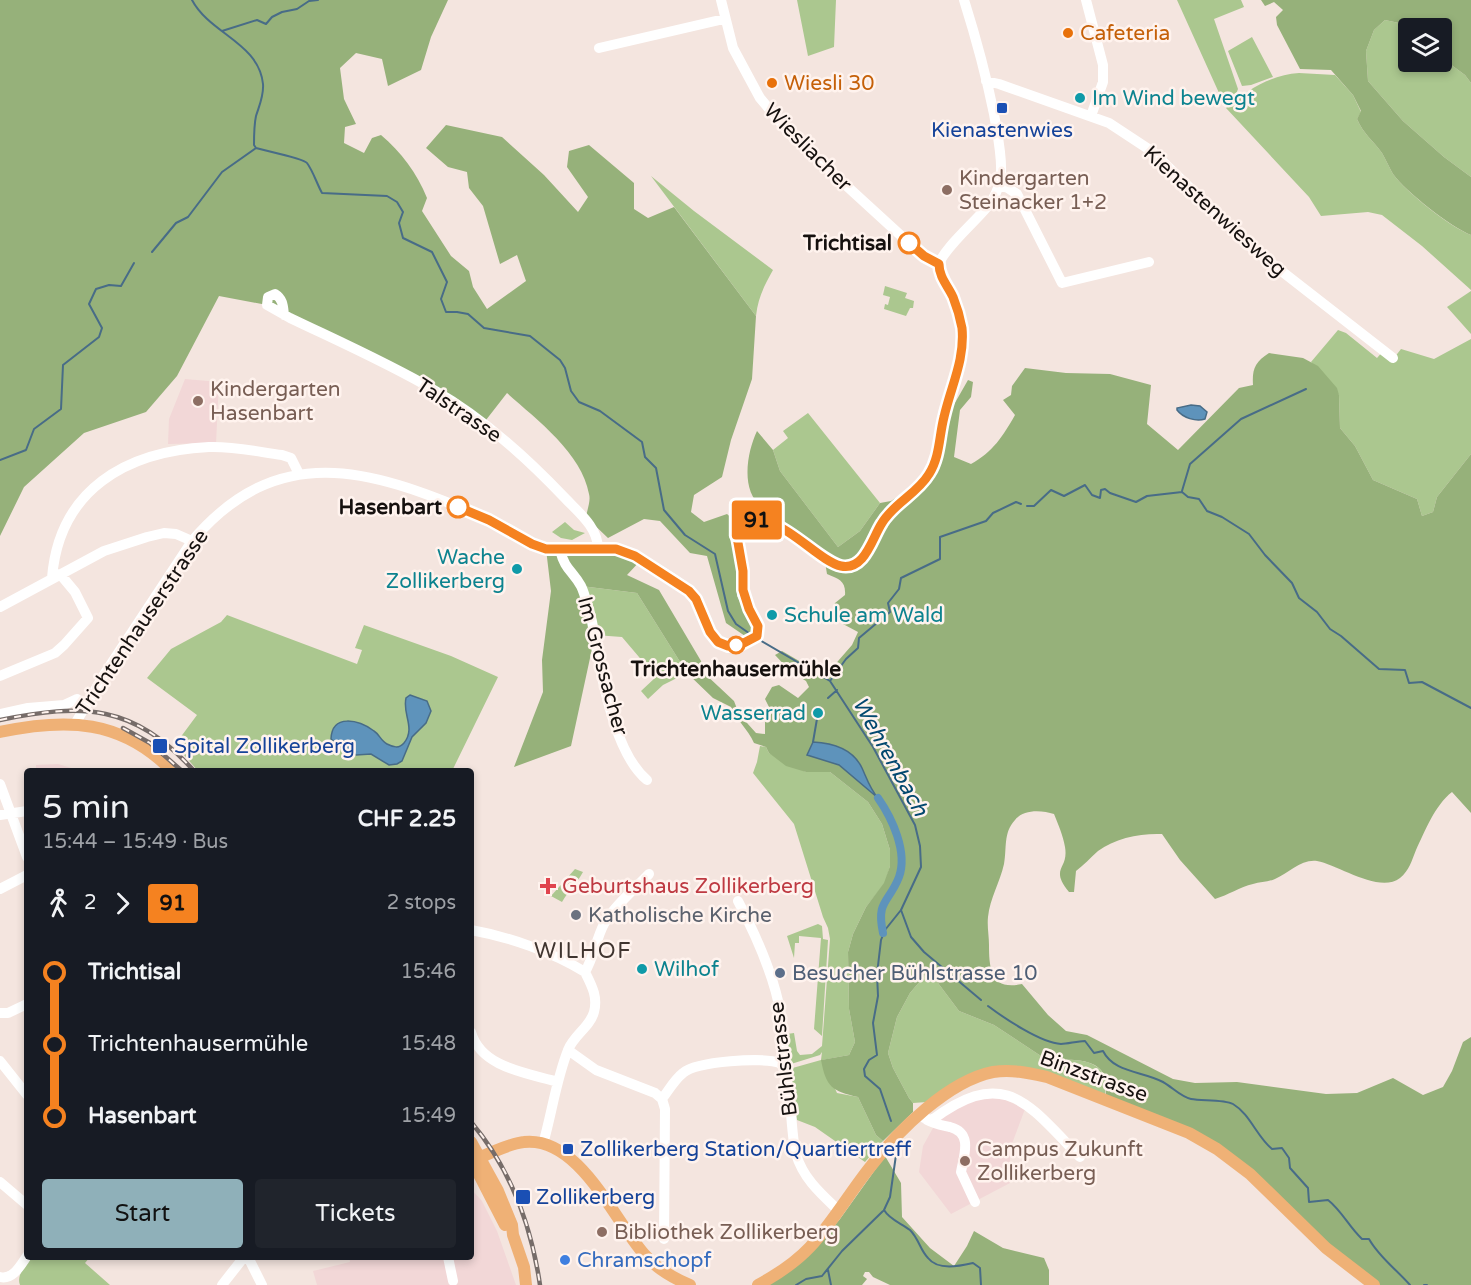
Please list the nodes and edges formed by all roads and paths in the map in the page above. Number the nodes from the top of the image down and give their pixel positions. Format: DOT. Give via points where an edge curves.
graph roads {
  1 [pos="721,0"];
  2 [pos="964,0"];
  3 [pos="1086,0"];
  4 [pos="724,19"];
  5 [pos="599,48"];
  6 [pos="987,81"];
  7 [pos="1091,116"];
  8 [pos="999,185"];
  9 [pos="1149,262"];
  10 [pos="939,264"];
  11 [pos="284,315"];
  12 [pos="1393,358"];
  13 [pos="299,474"];
  14 [pos="192,542"];
  15 [pos="598,549"];
  16 [pos="560,550"];
  17 [pos="56,576"];
  18 [pos="0,607"];
  19 [pos="0,676"];
  20 [pos="77,699"];
  21 [pos="0,714"];
  22 [pos="75,724"];
  23 [pos="0,732"];
  24 [pos="169,768"];
  25 [pos="647,780"];
  26 [pos="0,784"];
  27 [pos="24,811"];
  28 [pos="5,814"];
  29 [pos="24,851"];
  30 [pos="649,874"];
  31 [pos="24,877"];
  32 [pos="0,889"];
  33 [pos="738,901"];
  34 [pos="474,931"];
  35 [pos="585,972"];
  36 [pos="24,1005"];
  37 [pos="0,1013"];
  38 [pos="474,1037"];
  39 [pos="568,1050"];
  40 [pos="0,1061"];
  41 [pos="780,1063"];
  42 [pos="558,1082"];
  43 [pos="24,1091"];
  44 [pos="662,1099"];
  45 [pos="922,1116"];
  46 [pos="543,1144"];
  47 [pos="1080,1157"];
  48 [pos="474,1160"];
  49 [pos="474,1162"];
  50 [pos="0,1182"];
  51 [pos="24,1202"];
  52 [pos="975,1202"];
  53 [pos="838,1210"];
  54 [pos="664,1239"];
  55 [pos="24,1260"];
  56 [pos="243,1260"];
  57 [pos="248,1260"];
  58 [pos="449,1260"];
  59 [pos="0,1277"];
  60 [pos="453,1281"];
  61 [pos="682,1283"];
  62 [pos="222,1285"];
  63 [pos="262,1285"];
  64 [pos="525,1285"];
  65 [pos="759,1285"];
  66 [pos="1374,1285"];
  1 -- 4 [label="street, Wiesliacher"];
  2 -- 6 [label="street"];
  3 -- 7 [label="street" via="1103,65 1103,82"];
  4 -- 5 [label="street"];
  4 -- 10 [label="street, Wiesliacher" via="746,76 775,118 901,236"];
  6 -- 7 [label="street, Kienastenwiesweg"];
  6 -- 8 [label="street" via="1000,153"];
  7 -- 12 [label="street, Kienastenwiesweg" via="1153,152 1252,248"];
  8 -- 9 [label="street" via="1017,194 1062,283"];
  8 -- 10 [label="street" via="990,202"];
  10 -- 15 [label="street, Trichtenhauserstrasse" via="957,308 962,345 937,455 930,474 884,519 866,553 854,564 840,566 831,562 798,538 762,521 751,520 741,526 737,537 743,590 758,626 754,638 732,646 718,642 710,632 689,591 635,556 616,549"];
  11 -- 15 [label="street, Talstrasse" via="398,370 484,423 523,455 571,504 593,529"];
  13 -- 14 [label="street, Trichtenhauserstrasse" via="243,496 219,512"];
  13 -- 16 [label="street, Trichtenhauserstrasse" via="337,472 370,476 476,514 538,547"];
  13 -- 17 [label="street" via="291,458 282,454 210,447 138,460 111,474 70,515 54,559"];
  14 -- 17 [label="street" via="176,534 147,537 104,552"];
  14 -- 22 [label="street, Trichtenhauserstrasse"];
  15 -- 16 [label="street, Trichtenhauserstrasse"];
  16 -- 25 [label="street, Im Grossacher" via="590,611 617,729 631,759"];
  17 -- 18 [label="street"];
  17 -- 19 [label="street" via="75,592 88,618 54,653"];
  20 -- 21 [label="street" via="64,705"];
  22 -- 23 [label="main road"];
  22 -- 24 [label="main road" via="132,741"];
  26 -- 28 [label="street"];
  27 -- 28 [label="street"];
  28 -- 29 [label="street"];
  30 -- 35 [label="street" via="604,924"];
  31 -- 32 [label="street"];
  33 -- 41 [label="street, Bühlstrasse" via="773,983 783,1039"];
  34 -- 35 [label="street" via="528,946"];
  35 -- 39 [label="street" via="594,988 594,1013"];
  36 -- 37 [label="street"];
  38 -- 42 [label="street" via="484,1053 496,1062"];
  39 -- 42 [label="street"];
  39 -- 44 [label="street" via="596,1070"];
  40 -- 43 [label="street"];
  41 -- 44 [label="street" via="766,1060 699,1065 682,1073"];
  41 -- 53 [label="street, Bühlstrasse" via="786,1073 796,1154 809,1181"];
  42 -- 46 [label="street"];
  44 -- 54 [label="street"];
  45 -- 47 [label="street" via="932,1120 968,1097 1006,1094 1031,1108"];
  45 -- 52 [label="street" via="963,1135 966,1150 961,1172"];
  45 -- 53 [label="main road, Binzstrasse" via="885,1149"];
  45 -- 66 [label="main road, Binzstrasse" via="958,1087 993,1072 1018,1071 1056,1081 1189,1133 1223,1153 1326,1248"];
  46 -- 48 [label="main road" via="524,1142"];
  46 -- 61 [label="main road" via="578,1165 645,1255"];
  49 -- 64 [label="main road" via="513,1235 524,1267"];
  50 -- 51 [label="street"];
  53 -- 65 [label="main road, Binzstrasse" via="794,1262"];
  55 -- 59 [label="street" via="14,1273 4,1279"];
  56 -- 62 [label="street"];
  57 -- 63 [label="street"];
  58 -- 60 [label="street"];
}
